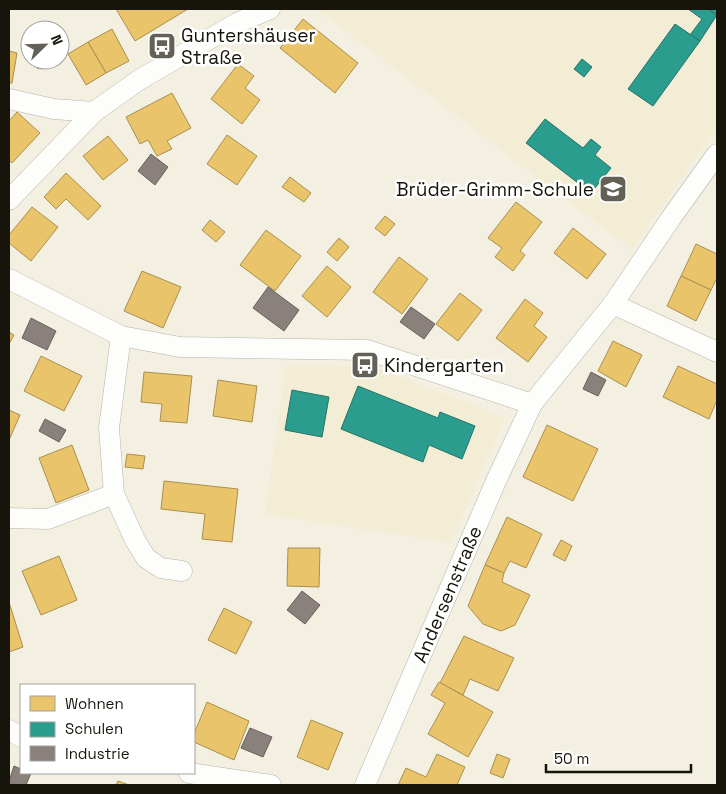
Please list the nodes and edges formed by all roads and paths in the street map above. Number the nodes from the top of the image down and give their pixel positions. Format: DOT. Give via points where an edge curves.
graph roads {
  1 [pos="270,9"];
  2 [pos="9,99"];
  3 [pos="94,112"];
  4 [pos="717,154"];
  5 [pos="9,200"];
  6 [pos="9,279"];
  7 [pos="613,304"];
  8 [pos="121,336"];
  9 [pos="717,352"];
  10 [pos="532,404"];
  11 [pos="114,494"];
  12 [pos="9,518"];
  13 [pos="182,571"];
  14 [pos="9,730"];
  15 [pos="20,736"];
  16 [pos="195,774"];
  17 [pos="272,785"];
  18 [pos="366,785"];
  1 -- 3 [label="street" via="212,37 139,80"];
  2 -- 3 [label="street" via="54,109"];
  3 -- 5 [label="street"];
  4 -- 7 [label="street, Andersenstraße"];
  6 -- 8 [label="street"];
  7 -- 9 [label="street"];
  7 -- 10 [label="street, Andersenstraße"];
  8 -- 10 [label="street" via="180,347 367,350"];
  8 -- 11 [label="street" via="109,428"];
  10 -- 18 [label="street, Andersenstraße"];
  11 -- 12 [label="street" via="48,519"];
  11 -- 13 [label="street" via="146,558 161,568"];
  14 -- 15 [label="street"];
  16 -- 17 [label="street"];
}
